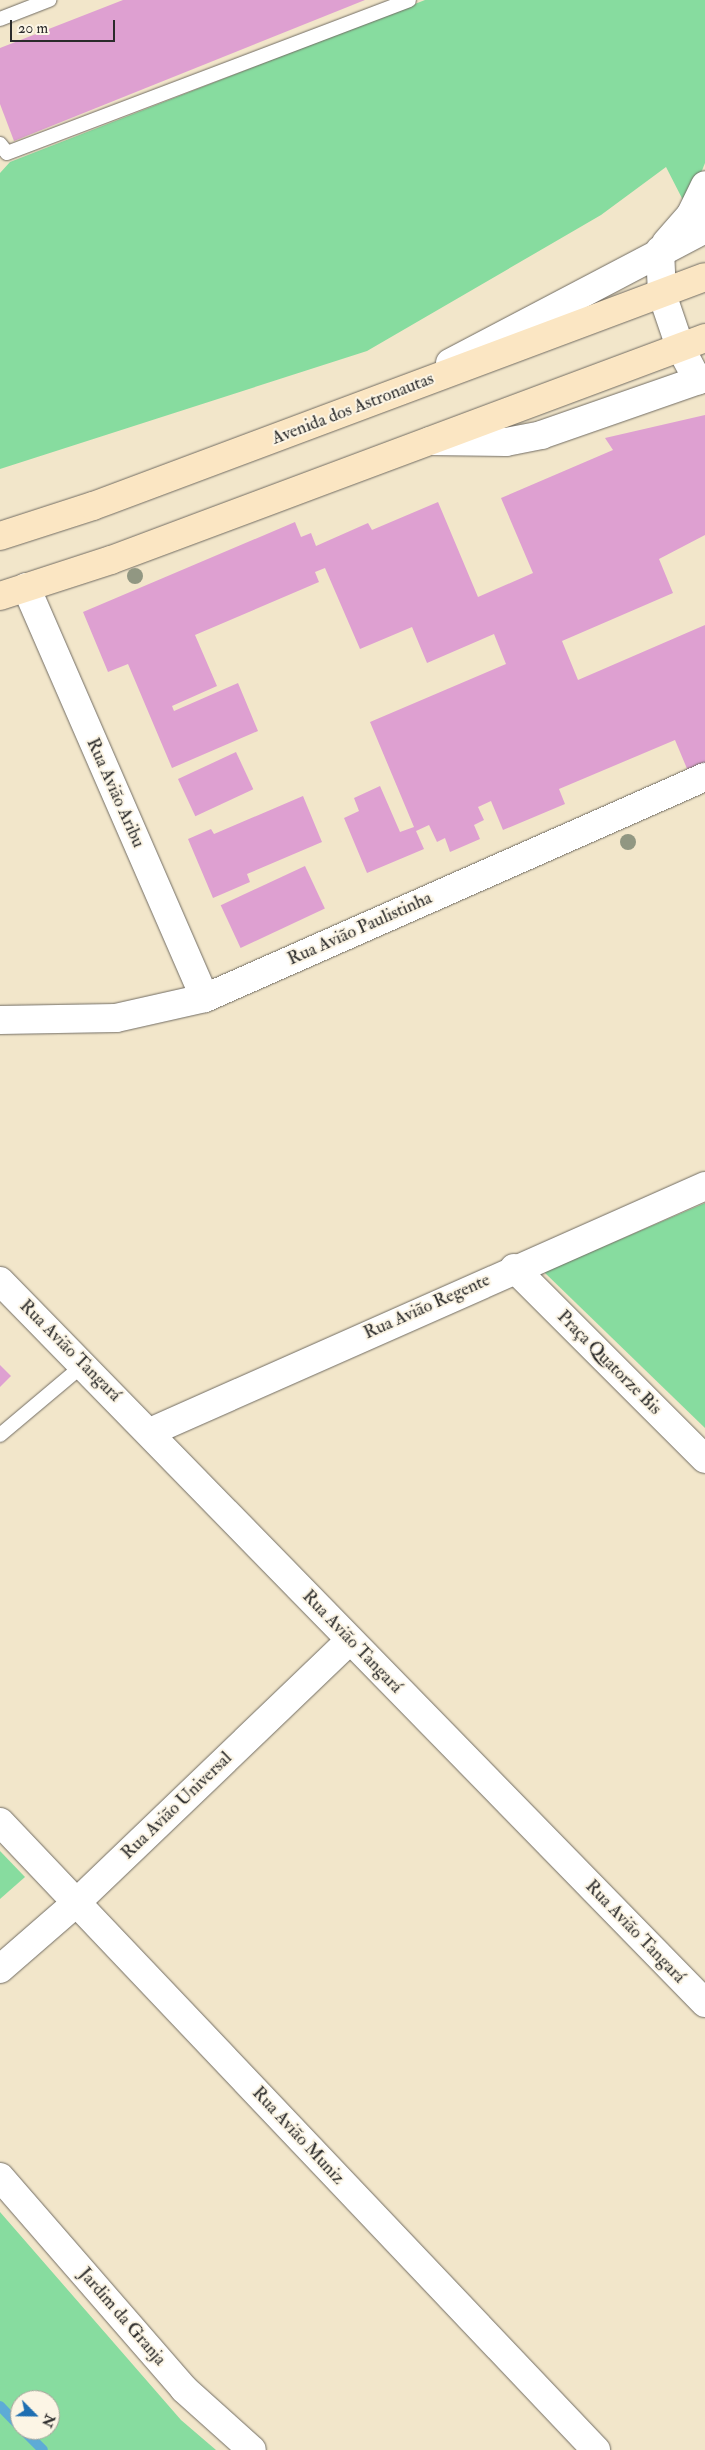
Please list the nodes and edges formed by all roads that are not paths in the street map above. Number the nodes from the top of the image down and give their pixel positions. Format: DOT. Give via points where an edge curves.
graph roads {
  1 [pos="49,0"];
  2 [pos="410,0"];
  3 [pos="0,19"];
  4 [pos="0,144"];
  5 [pos="705,185"];
  6 [pos="705,229"];
  7 [pos="660,250"];
  8 [pos="705,277"];
  9 [pos="662,294"];
  10 [pos="705,338"];
  11 [pos="680,347"];
  12 [pos="702,380"];
  13 [pos="393,394"];
  14 [pos="429,441"];
  15 [pos="0,536"];
  16 [pos="26,587"];
  17 [pos="0,596"];
  18 [pos="705,777"];
  19 [pos="205,998"];
  20 [pos="0,1020"];
  21 [pos="705,1186"];
  22 [pos="514,1268"];
  23 [pos="0,1280"];
  24 [pos="84,1365"];
  25 [pos="150,1432"];
  26 [pos="0,1435"];
  27 [pos="705,1459"];
  28 [pos="350,1640"];
  29 [pos="0,1822"];
  30 [pos="77,1902"];
  31 [pos="0,1969"];
  32 [pos="705,2003"];
  33 [pos="0,2177"];
  34 [pos="252,2450"];
  35 [pos="596,2450"];
  1 -- 3 [label="lane"];
  2 -- 4 [label="lane" via="7,153"];
  5 -- 7 [label="street" via="691,214"];
  6 -- 7 [label="street"];
  7 -- 9 [label="street"];
  7 -- 13 [label="street"];
  8 -- 9 [label="main road, Avenida dos Astronautas"];
  9 -- 11 [label="street"];
  9 -- 13 [label="main road, Avenida dos Astronautas"];
  10 -- 11 [label="main road"];
  11 -- 12 [label="street"];
  11 -- 14 [label="main road"];
  12 -- 14 [label="street" via="541,435 506,442"];
  13 -- 15 [label="main road, Avenida dos Astronautas" via="93,506"];
  14 -- 16 [label="main road" via="111,560"];
  16 -- 17 [label="main road"];
  16 -- 19 [label="street, Rua Avião Aribu"];
  18 -- 19 [label="street, Rua Avião Paulistinha"];
  19 -- 20 [label="street, Rua Avião Paulistinha" via="116,1018"];
  21 -- 22 [label="street, Rua Avião Regente"];
  22 -- 25 [label="street, Rua Avião Regente"];
  22 -- 27 [label="street, Praça Quatorze Bis"];
  23 -- 24 [label="street, Rua Avião Tangará"];
  24 -- 25 [label="street, Rua Avião Tangará"];
  24 -- 26 [label="lane"];
  25 -- 28 [label="street, Rua Avião Tangará"];
  28 -- 30 [label="street, Rua Avião Universal"];
  28 -- 32 [label="street, Rua Avião Tangará"];
  29 -- 30 [label="street, Rua Avião Muniz"];
  30 -- 31 [label="street, Rua Avião Universal"];
  30 -- 35 [label="street, Rua Avião Muniz"];
  33 -- 34 [label="street, Jardim da Granja" via="184,2388"];
}
